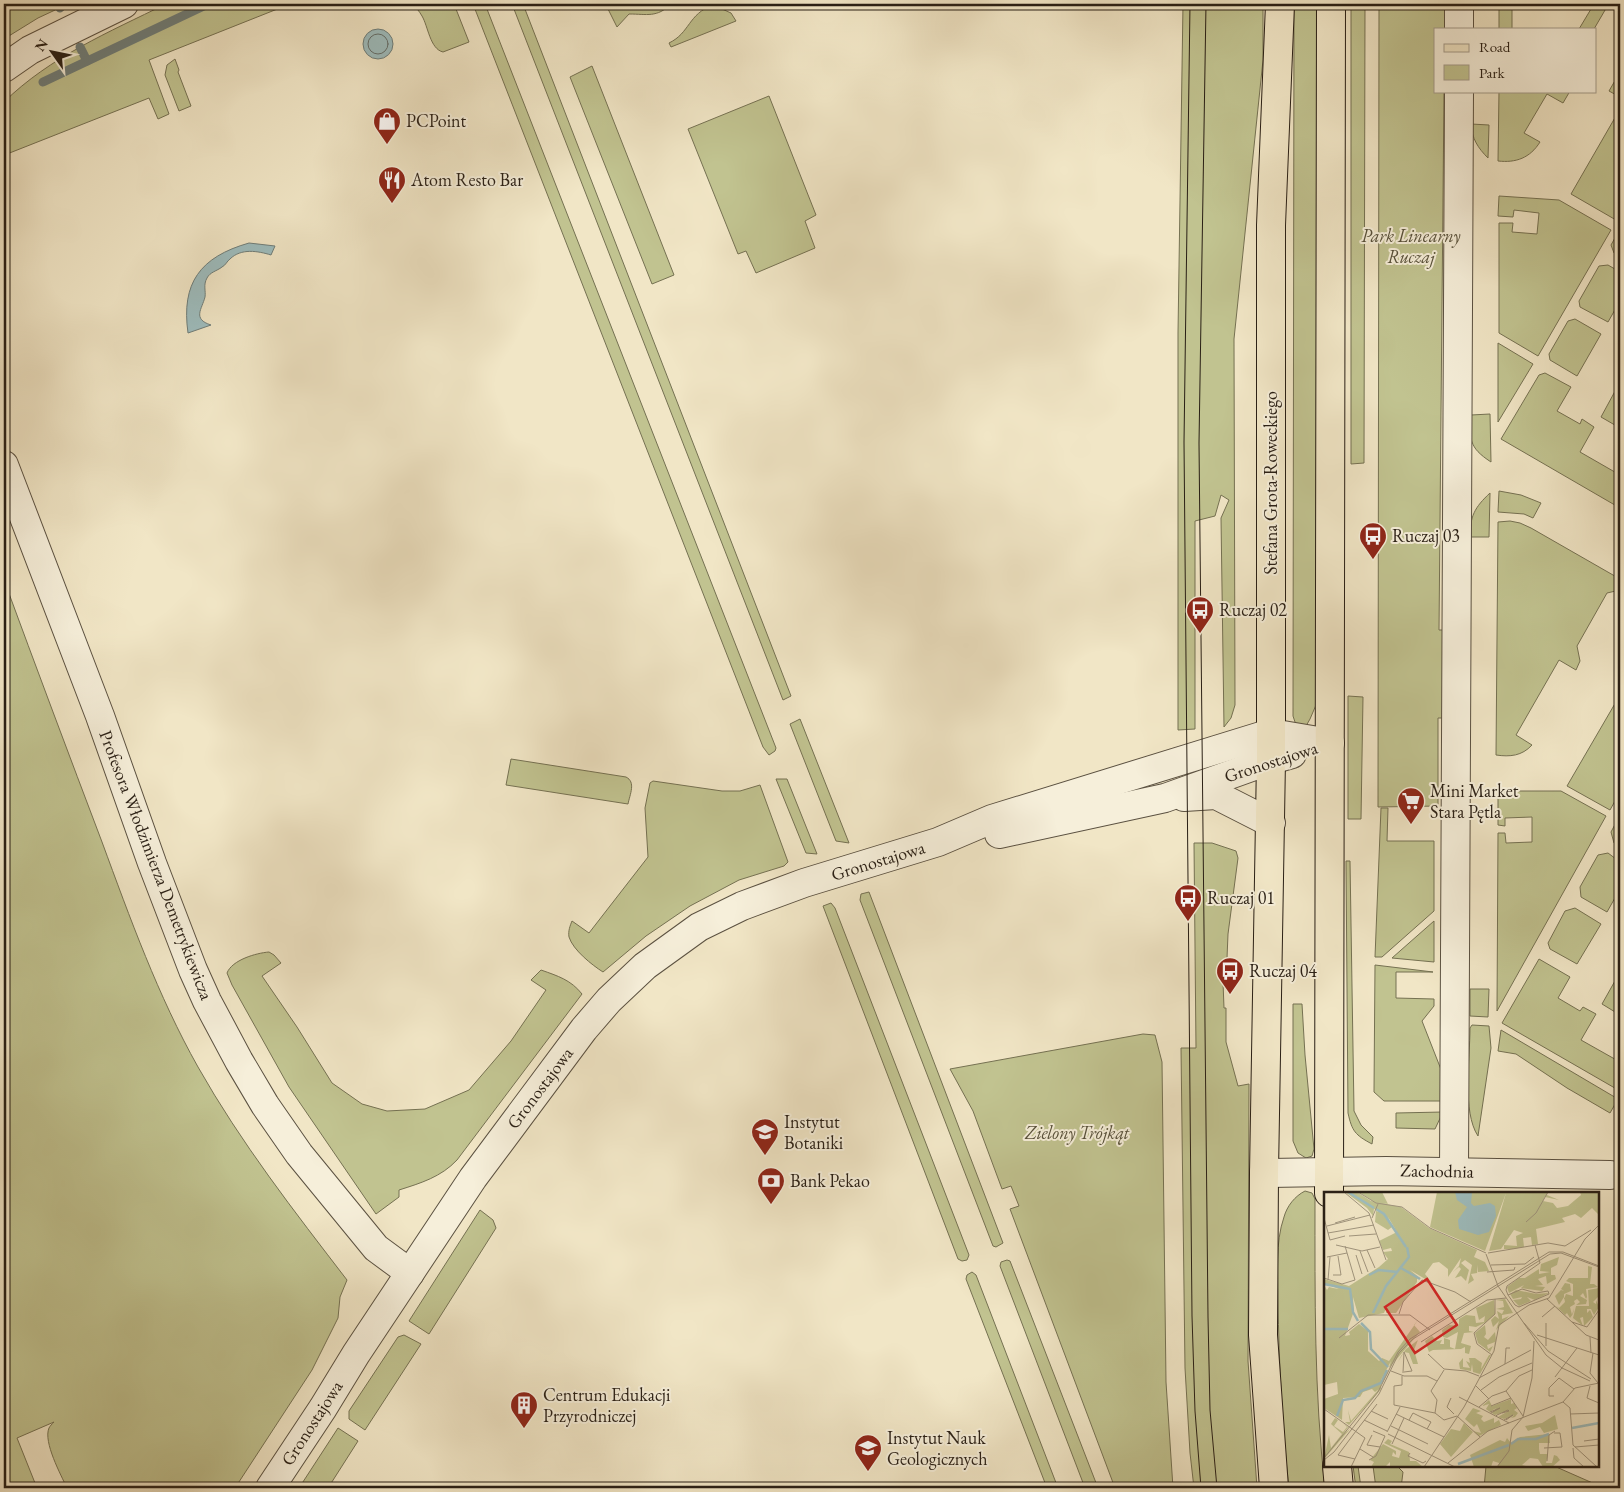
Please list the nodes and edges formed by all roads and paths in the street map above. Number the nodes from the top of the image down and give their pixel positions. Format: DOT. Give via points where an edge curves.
graph roads {
  1 [pos="124,4"];
  2 [pos="1280,4"];
  3 [pos="1331,4"];
  4 [pos="1459,4"];
  5 [pos="1459,28"];
  6 [pos="4,68"];
  7 [pos="1459,92"];
  8 [pos="4,465"];
  9 [pos="1330,743"];
  10 [pos="1271,746"];
  11 [pos="1166,798"];
  12 [pos="1271,823"];
  13 [pos="938,842"];
  14 [pos="1454,1172"];
  15 [pos="1264,1173"];
  16 [pos="1610,1175"];
  17 [pos="1329,1182"];
  18 [pos="410,1273"];
  19 [pos="1337,1467"];
  20 [pos="270,1488"];
  21 [pos="1274,1488"];
  22 [pos="1339,1488"];
  1 -- 6 [label="street" via="30,50"];
  2 -- 10 [label="main road, Stefana Grota-Roweckiego" via="1271,225"];
  3 -- 9 [label="main road"];
  4 -- 5 [label="street"];
  7 -- 14 [label="street"];
  8 -- 18 [label="street, Profesora Włodzimierza Demetrykiewicza" via="152,863 207,1001 265,1105 298,1154 376,1248"];
  9 -- 10 [label="street, Gronostajowa"];
  9 -- 17 [label="main road"];
  10 -- 11 [label="street, Gronostajowa"];
  10 -- 12 [label="main road, Stefana Grota-Roweckiego"];
  10 -- 13 [label="street, Gronostajowa" via="992,819"];
  11 -- 12 [label="street, Gronostajowa" via="1216,795"];
  11 -- 13 [label="street, Gronostajowa" via="974,839"];
  12 -- 15 [label="main road, Stefana Grota-Roweckiego"];
  13 -- 18 [label="street, Gronostajowa" via="804,883 742,906 699,927 645,966 584,1029 473,1178"];
  14 -- 16 [label="street, Zachodnia"];
  14 -- 17 [label="street, Zachodnia"];
  15 -- 17 [label="street, Zachodnia"];
  15 -- 21 [label="main road, Stefana Grota-Roweckiego" via="1263,1335"];
  18 -- 20 [label="street, Gronostajowa"];
  19 -- 22 [label="main road"];
}
